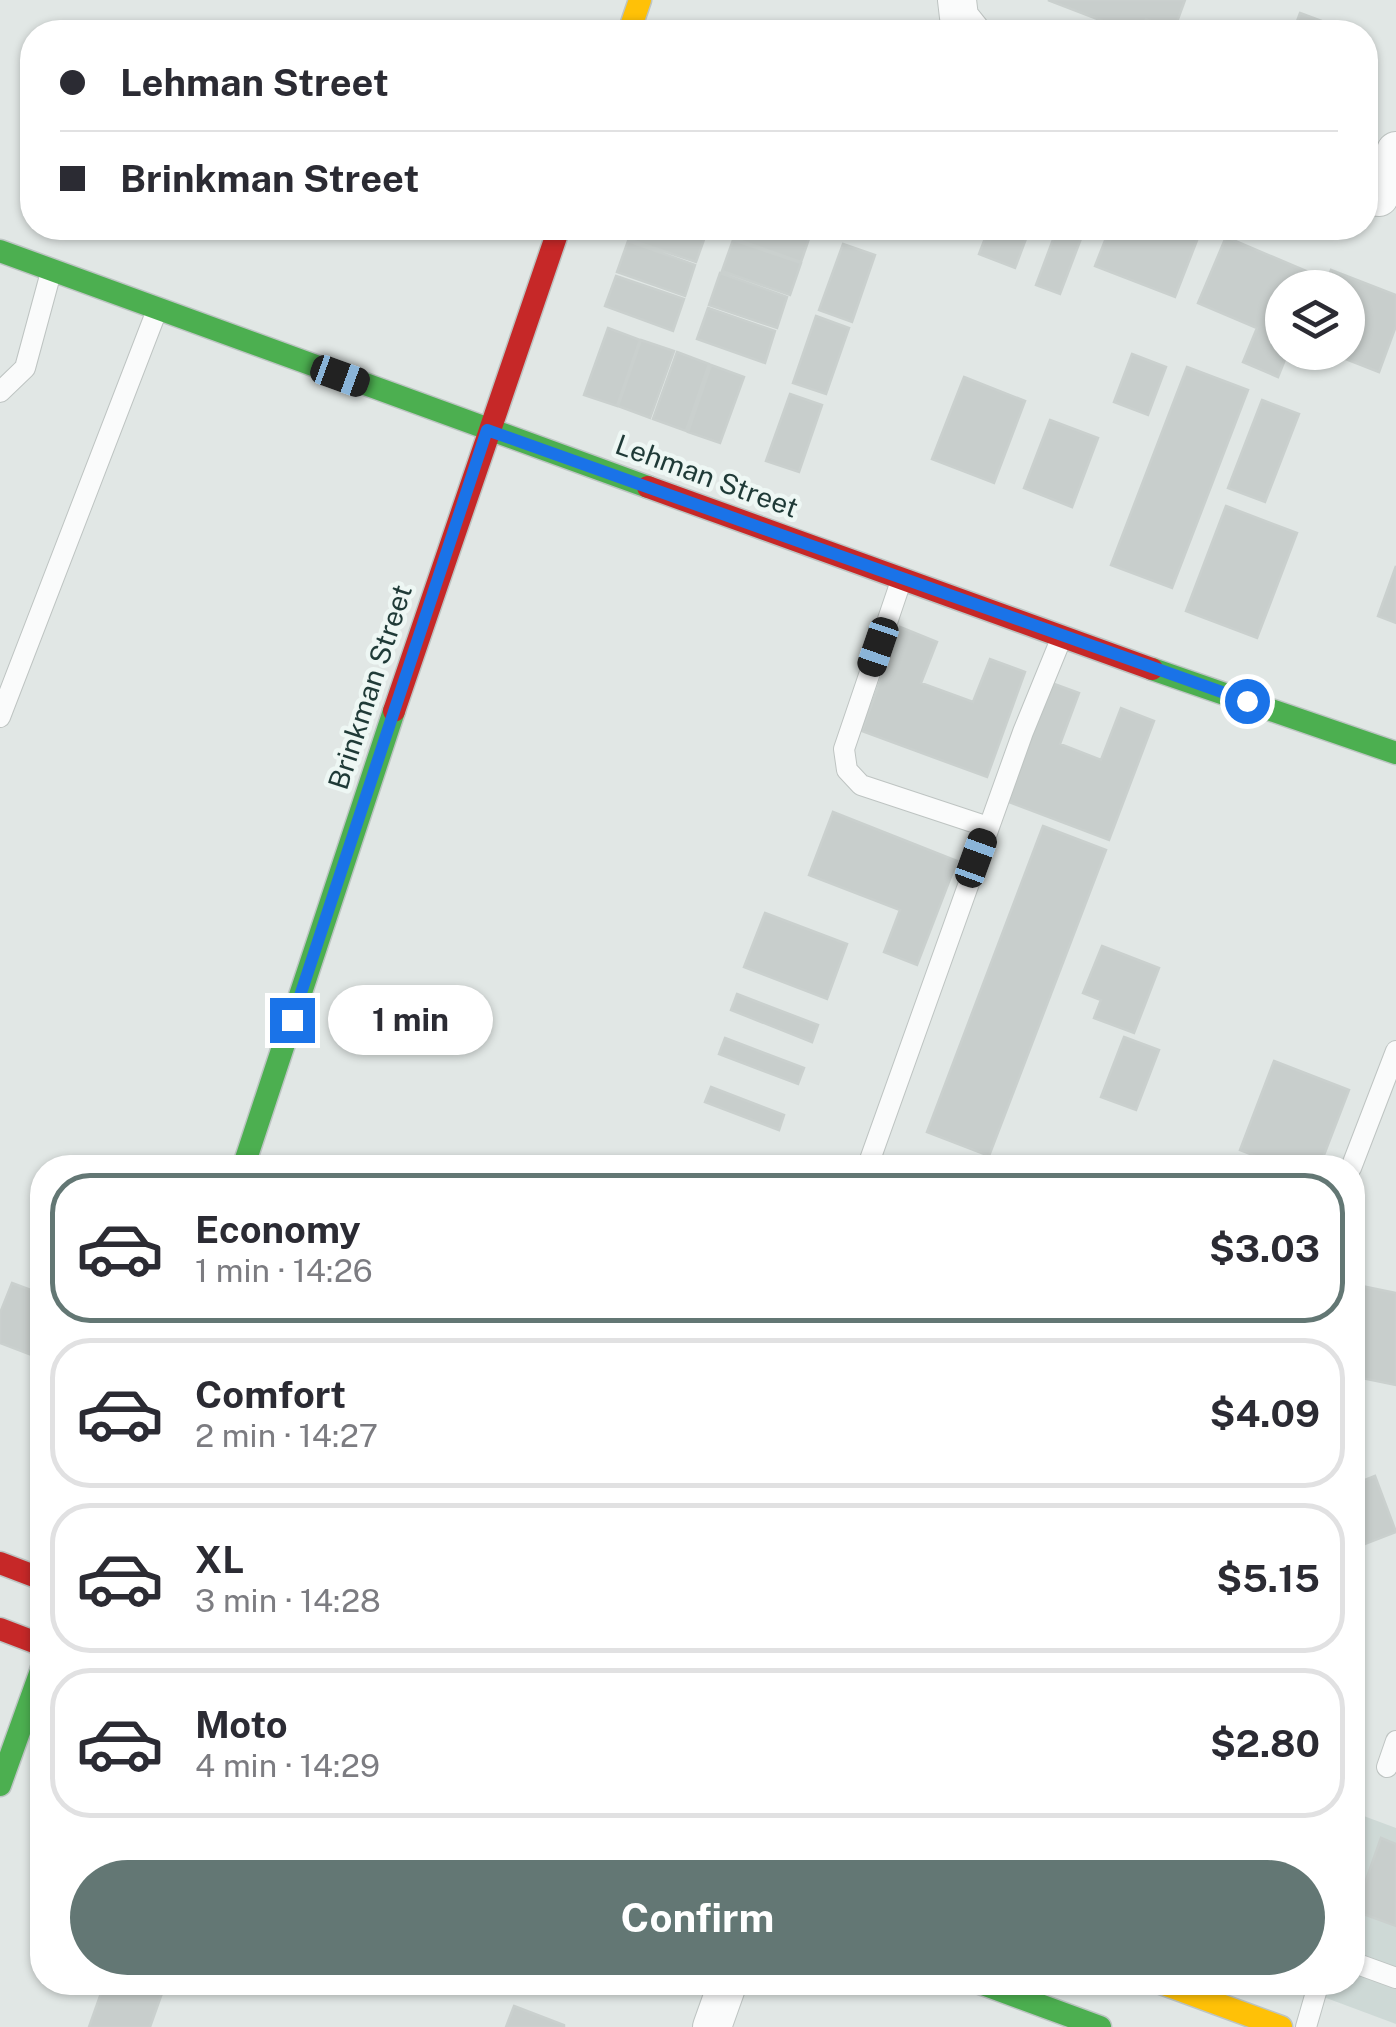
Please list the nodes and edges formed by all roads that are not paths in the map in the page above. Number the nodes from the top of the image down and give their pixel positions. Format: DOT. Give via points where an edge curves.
graph roads {
  1 [pos="1396,151"];
  2 [pos="1380,197"];
  3 [pos="555,240"];
  4 [pos="0,251"];
  5 [pos="52,270"];
  6 [pos="157,308"];
  7 [pos="0,392"];
  8 [pos="487,430"];
  9 [pos="902,578"];
  10 [pos="1062,637"];
  11 [pos="0,717"];
  12 [pos="1396,753"];
  13 [pos="988,827"];
  14 [pos="1396,1051"];
  15 [pos="247,1155"];
  16 [pos="872,1155"];
  17 [pos="1356,1155"];
  18 [pos="0,1563"];
  19 [pos="30,1574"];
  20 [pos="0,1629"];
  21 [pos="30,1640"];
  22 [pos="30,1701"];
  23 [pos="1396,1741"];
  24 [pos="1386,1767"];
  25 [pos="0,1785"];
  26 [pos="1365,1967"];
  27 [pos="1396,1978"];
  28 [pos="723,1995"];
  29 [pos="1013,1995"];
  30 [pos="1194,1995"];
  31 [pos="1316,1995"];
  32 [pos="712,2027"];
  33 [pos="1100,2027"];
  34 [pos="1281,2027"];
  35 [pos="1306,2027"];
  1 -- 2 [label="street"];
  3 -- 8 [label="street, Brinkman Street"];
  4 -- 5 [label="street, Lehman Street"];
  5 -- 6 [label="street, Lehman Street"];
  5 -- 7 [label="lane" via="25,368"];
  6 -- 8 [label="street, Lehman Street"];
  6 -- 11 [label="lane"];
  8 -- 9 [label="street, Lehman Street"];
  8 -- 15 [label="street, Brinkman Street"];
  9 -- 10 [label="street, Lehman Street"];
  9 -- 13 [label="lane" via="844,749 847,770 861,785"];
  10 -- 12 [label="street, Lehman Street"];
  10 -- 13 [label="lane"];
  13 -- 16 [label="lane"];
  14 -- 17 [label="lane"];
  18 -- 19 [label="street"];
  20 -- 21 [label="street"];
  22 -- 25 [label="street"];
  23 -- 24 [label="lane"];
  26 -- 27 [label="lane"];
  28 -- 32 [label="street"];
  29 -- 33 [label="street"];
  30 -- 34 [label="street"];
  31 -- 35 [label="lane"];
}
